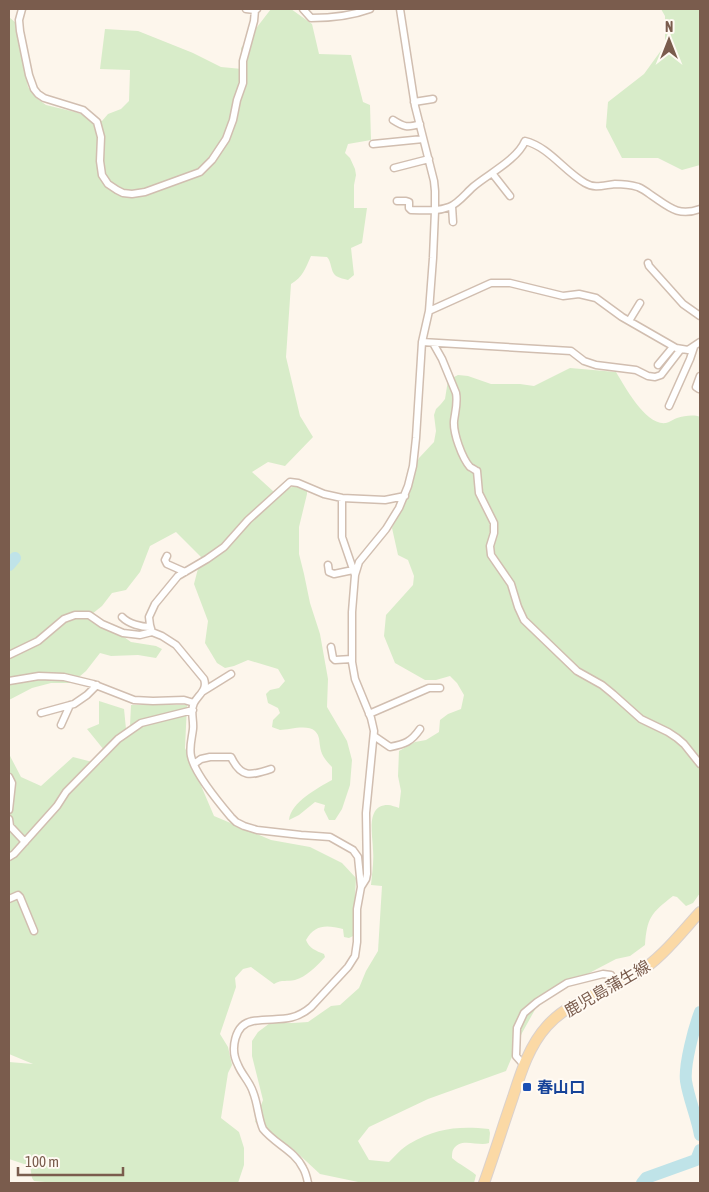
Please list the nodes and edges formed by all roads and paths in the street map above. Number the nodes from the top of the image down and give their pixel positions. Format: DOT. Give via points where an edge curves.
graph roads {
  1 [pos="22,9"];
  2 [pos="246,9"];
  3 [pos="256,9"];
  4 [pos="303,9"];
  5 [pos="370,9"];
  6 [pos="400,9"];
  7 [pos="433,99"];
  8 [pos="414,102"];
  9 [pos="393,120"];
  10 [pos="420,124"];
  11 [pos="423,139"];
  12 [pos="373,144"];
  13 [pos="429,159"];
  14 [pos="394,168"];
  15 [pos="492,173"];
  16 [pos="510,196"];
  17 [pos="397,201"];
  18 [pos="452,206"];
  19 [pos="700,209"];
  20 [pos="436,211"];
  21 [pos="453,222"];
  22 [pos="648,263"];
  23 [pos="640,304"];
  24 [pos="429,311"];
  25 [pos="700,316"];
  26 [pos="629,321"];
  27 [pos="422,342"];
  28 [pos="700,342"];
  29 [pos="433,343"];
  30 [pos="673,346"];
  31 [pos="694,346"];
  32 [pos="681,349"];
  33 [pos="658,365"];
  34 [pos="700,376"];
  35 [pos="699,389"];
  36 [pos="669,406"];
  37 [pos="405,496"];
  38 [pos="342,498"];
  39 [pos="167,556"];
  40 [pos="328,565"];
  41 [pos="185,572"];
  42 [pos="354,573"];
  43 [pos="122,617"];
  44 [pos="151,630"];
  45 [pos="331,647"];
  46 [pos="9,656"];
  47 [pos="352,659"];
  48 [pos="231,674"];
  49 [pos="9,680"];
  50 [pos="97,686"];
  51 [pos="440,688"];
  52 [pos="202,692"];
  53 [pos="70,705"];
  54 [pos="193,707"];
  55 [pos="41,713"];
  56 [pos="369,714"];
  57 [pos="61,725"];
  58 [pos="420,729"];
  59 [pos="374,736"];
  60 [pos="194,764"];
  61 [pos="700,764"];
  62 [pos="271,768"];
  63 [pos="9,777"];
  64 [pos="9,810"];
  65 [pos="9,819"];
  66 [pos="24,842"];
  67 [pos="9,857"];
  68 [pos="361,886"];
  69 [pos="9,899"];
  70 [pos="700,912"];
  71 [pos="34,932"];
  72 [pos="616,984"];
  73 [pos="524,1066"];
  74 [pos="486,1182"];
  75 [pos="308,1183"];
  1 -- 3 [label="street" via="20,31 34,88 44,98 83,110 97,122 101,137 102,176 116,190 132,194 200,172 212,160 226,139 233,120"];
  2 -- 3 [label="street"];
  4 -- 5 [label="street" via="311,18 334,18"];
  6 -- 8 [label="street"];
  7 -- 8 [label="street"];
  8 -- 10 [label="street"];
  9 -- 10 [label="street" via="402,126"];
  10 -- 11 [label="street"];
  11 -- 12 [label="street"];
  11 -- 13 [label="street"];
  13 -- 14 [label="street"];
  13 -- 20 [label="street"];
  15 -- 16 [label="street"];
  15 -- 18 [label="street"];
  15 -- 19 [label="street" via="525,141 548,153 577,178 592,186 632,186 641,188 672,210 684,213"];
  17 -- 20 [label="street" via="409,202 411,210"];
  18 -- 20 [label="street"];
  18 -- 21 [label="street"];
  20 -- 24 [label="street"];
  22 -- 25 [label="street" via="682,304"];
  23 -- 26 [label="street"];
  24 -- 26 [label="street" via="491,283 510,283 563,296 579,294 596,298"];
  24 -- 27 [label="street"];
  26 -- 30 [label="street"];
  27 -- 29 [label="street"];
  27 -- 37 [label="street" via="414,458"];
  28 -- 31 [label="street"];
  29 -- 32 [label="street" via="570,351 596,365 636,370 655,377 661,375"];
  29 -- 61 [label="street" via="456,393 453,424 456,437 464,458 476,471 479,493 494,523 491,555 511,584 524,620 577,671 602,684 641,719 677,738"];
  30 -- 32 [label="street"];
  30 -- 33 [label="street"];
  31 -- 32 [label="street" via="688,350"];
  31 -- 36 [label="street"];
  34 -- 35 [label="street" via="696,387"];
  37 -- 38 [label="street" via="385,500"];
  37 -- 42 [label="street"];
  38 -- 41 [label="street" via="290,482 224,547"];
  38 -- 42 [label="street" via="342,537"];
  39 -- 41 [label="street" via="167,564"];
  40 -- 42 [label="street" via="329,572 334,574"];
  41 -- 44 [label="street" via="155,604 149,617"];
  42 -- 47 [label="street"];
  43 -- 44 [label="street"];
  44 -- 46 [label="street" via="140,635 123,633 89,615 75,615 64,619 38,641"];
  44 -- 52 [label="street" via="176,645 193,664 206,683"];
  45 -- 47 [label="street" via="335,660"];
  47 -- 56 [label="street" via="355,679"];
  48 -- 52 [label="street"];
  49 -- 50 [label="street" via="64,677"];
  50 -- 53 [label="street"];
  50 -- 54 [label="street" via="134,700 184,700"];
  51 -- 56 [label="street" via="429,688"];
  52 -- 54 [label="street"];
  53 -- 55 [label="street"];
  53 -- 57 [label="street"];
  54 -- 60 [label="street" via="191,756"];
  54 -- 66 [label="street" via="141,723 118,740 66,792"];
  56 -- 59 [label="street"];
  58 -- 59 [label="street" via="407,743 390,747"];
  59 -- 68 [label="street" via="366,813 367,874"];
  60 -- 62 [label="street" via="210,757 231,757 242,772 254,773"];
  60 -- 68 [label="street" via="198,774 236,822 258,830 330,836 353,850 358,857"];
  63 -- 64 [label="street" via="12,783"];
  65 -- 66 [label="street" via="10,826"];
  66 -- 67 [label="street"];
  68 -- 75 [label="street" via="357,948 353,961 305,1012 288,1019 251,1021 243,1024 236,1036 235,1057 250,1082 263,1129 295,1156"];
  69 -- 71 [label="street" via="20,897"];
  70 -- 72 [label="main road, 鹿児島蒲生線" via="654,961"];
  72 -- 73 [label="main road, 鹿児島蒲生線" via="577,1002 548,1024"];
  72 -- 73 [label="street" via="610,975 603,974 567,983 524,1013 517,1028 516,1056"];
  73 -- 74 [label="main road, 鹿児島蒲生線"];
}
